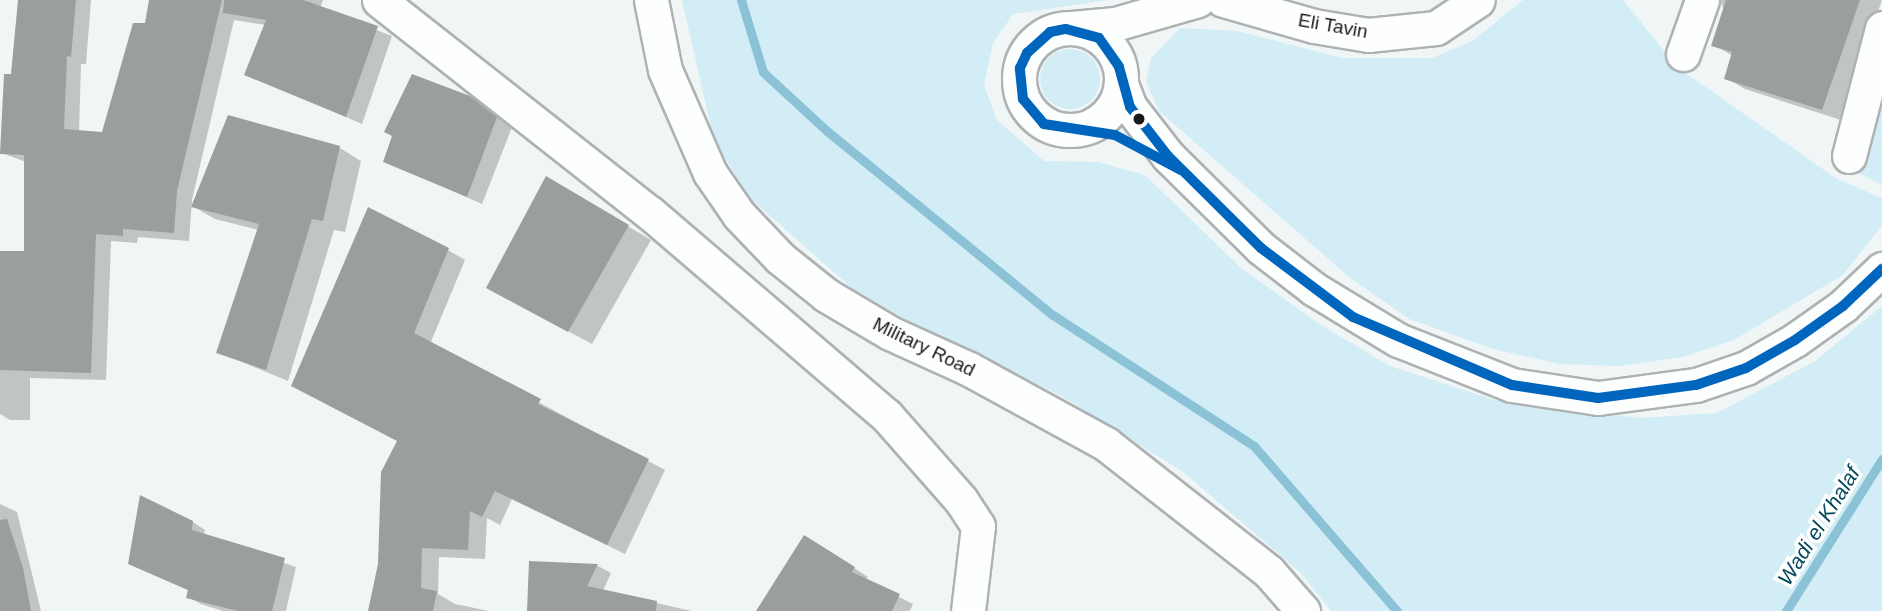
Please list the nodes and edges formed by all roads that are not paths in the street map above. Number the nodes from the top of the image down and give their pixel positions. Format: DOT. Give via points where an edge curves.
graph roads {
  1 [pos="379,0"];
  2 [pos="651,0"];
  3 [pos="1198,0"];
  4 [pos="1223,0"];
  5 [pos="1478,0"];
  6 [pos="1702,0"];
  7 [pos="1155,12"];
  8 [pos="1882,28"];
  9 [pos="1066,29"];
  10 [pos="1683,54"];
  11 [pos="1120,75"];
  12 [pos="1075,130"];
  13 [pos="1849,156"];
  14 [pos="1181,170"];
  15 [pos="1882,269"];
  16 [pos="968,611"];
  17 [pos="1303,611"];
  1 -- 16 [label="street" via="650,213 886,415 961,500 978,526"];
  2 -- 17 [label="street, Military Road" via="665,70 710,173 739,215 780,258 825,295 890,333 969,369 1106,444 1269,572"];
  3 -- 7 [label="street"];
  4 -- 5 [label="street, Eli Tavin" via="1314,26 1368,35 1436,28"];
  6 -- 10 [label="street"];
  7 -- 9 [label="street" via="1115,24"];
  7 -- 11 [label="street" via="1132,35"];
  8 -- 13 [label="street"];
  9 -- 11 [label="street" via="1099,38"];
  9 -- 12 [label="street" via="1037,40 1020,68 1019,84 1023,99 1044,124"];
  11 -- 12 [label="street" via="1106,116"];
  11 -- 14 [label="street" via="1130,107"];
  12 -- 14 [label="street" via="1115,135"];
  14 -- 15 [label="street" via="1261,248 1353,317 1470,370 1556,393 1598,398 1647,393 1696,385 1746,368 1843,306"];
}
